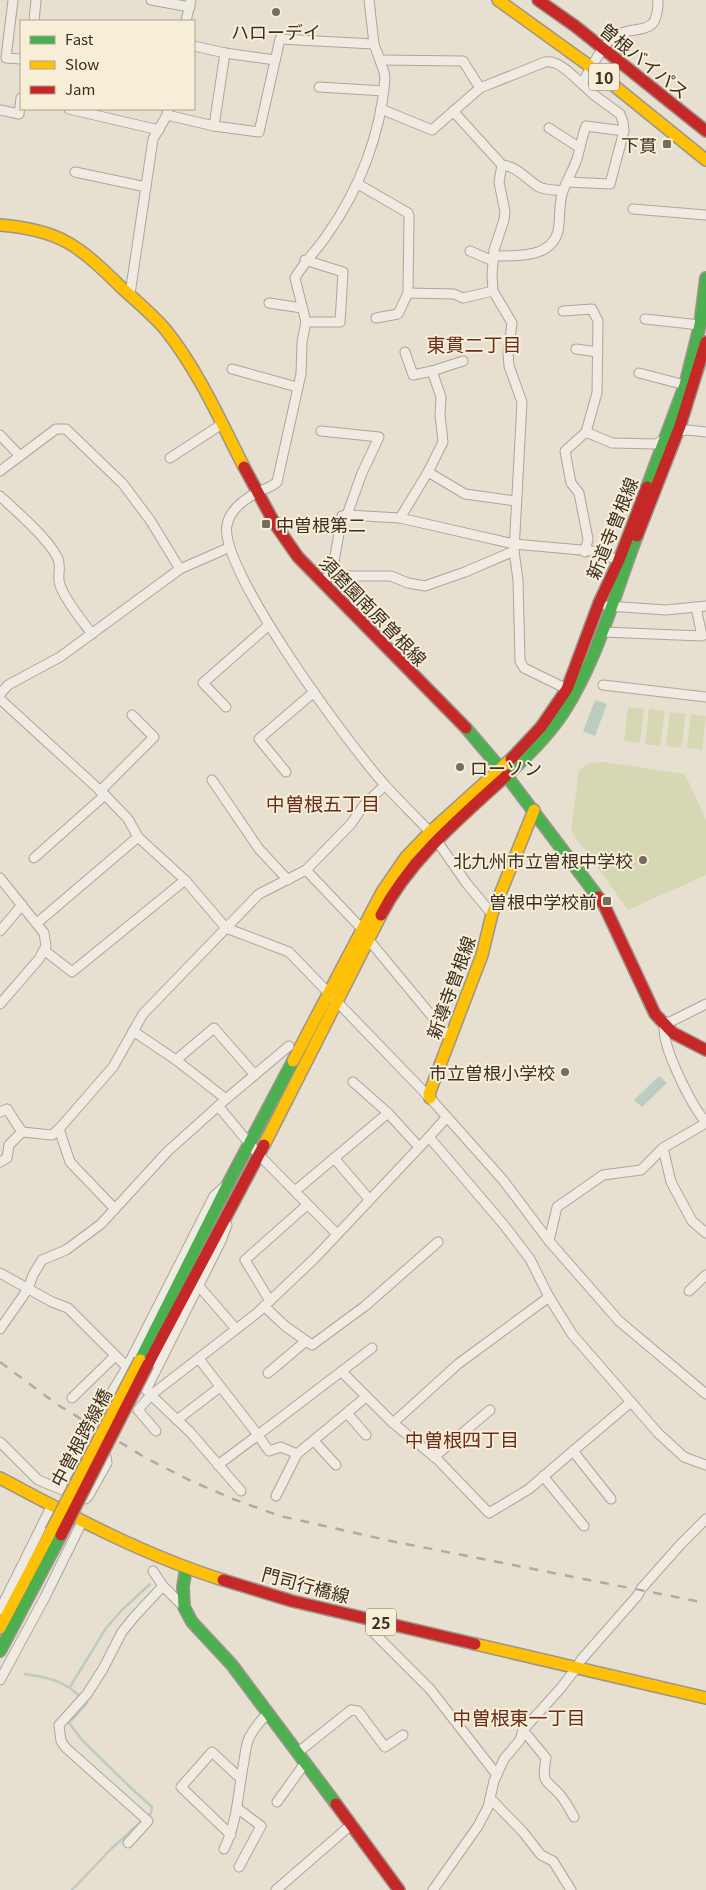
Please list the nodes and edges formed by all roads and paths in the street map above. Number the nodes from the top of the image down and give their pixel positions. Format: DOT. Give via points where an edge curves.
graph roads {
  1 [pos="13,0"];
  2 [pos="36,0"];
  3 [pos="151,0"];
  4 [pos="369,0"];
  5 [pos="498,0"];
  6 [pos="538,0"];
  7 [pos="658,0"];
  8 [pos="190,4"];
  9 [pos="34,20"];
  10 [pos="186,20"];
  11 [pos="374,44"];
  12 [pos="195,46"];
  13 [pos="603,49"];
  14 [pos="225,53"];
  15 [pos="20,59"];
  16 [pos="275,60"];
  17 [pos="381,60"];
  18 [pos="591,66"];
  19 [pos="582,84"];
  20 [pos="319,87"];
  21 [pos="480,88"];
  22 [pos="384,91"];
  23 [pos="20,106"];
  24 [pos="381,109"];
  25 [pos="0,110"];
  26 [pos="73,110"];
  27 [pos="453,111"];
  28 [pos="167,112"];
  29 [pos="214,126"];
  30 [pos="549,128"];
  31 [pos="159,130"];
  32 [pos="624,131"];
  33 [pos="706,131"];
  34 [pos="580,148"];
  35 [pos="706,160"];
  36 [pos="502,165"];
  37 [pos="75,172"];
  38 [pos="568,182"];
  39 [pos="358,184"];
  40 [pos="146,186"];
  41 [pos="563,191"];
  42 [pos="633,209"];
  43 [pos="706,215"];
  44 [pos="0,225"];
  45 [pos="470,251"];
  46 [pos="493,259"];
  47 [pos="305,260"];
  48 [pos="706,278"];
  49 [pos="493,291"];
  50 [pos="408,293"];
  51 [pos="130,294"];
  52 [pos="269,303"];
  53 [pos="302,308"];
  54 [pos="563,311"];
  55 [pos="376,318"];
  56 [pos="645,319"];
  57 [pos="306,322"];
  58 [pos="700,325"];
  59 [pos="706,342"];
  60 [pos="576,349"];
  61 [pos="406,352"];
  62 [pos="598,352"];
  63 [pos="463,361"];
  64 [pos="232,369"];
  65 [pos="432,370"];
  66 [pos="640,373"];
  67 [pos="685,385"];
  68 [pos="297,387"];
  69 [pos="222,424"];
  70 [pos="321,431"];
  71 [pos="586,432"];
  72 [pos="679,432"];
  73 [pos="706,432"];
  74 [pos="0,434"];
  75 [pos="666,438"];
  76 [pos="19,456"];
  77 [pos="170,458"];
  78 [pos="0,471"];
  79 [pos="428,472"];
  80 [pos="259,492"];
  81 [pos="0,496"];
  82 [pos="516,502"];
  83 [pos="347,515"];
  84 [pos="400,518"];
  85 [pos="514,547"];
  86 [pos="228,548"];
  87 [pos="585,552"];
  88 [pos="623,562"];
  89 [pos="180,569"];
  90 [pos="332,573"];
  91 [pos="322,581"];
  92 [pos="599,603"];
  93 [pos="706,606"];
  94 [pos="611,607"];
  95 [pos="696,607"];
  96 [pos="269,625"];
  97 [pos="602,632"];
  98 [pos="92,634"];
  99 [pos="603,685"];
  100 [pos="567,689"];
  101 [pos="314,692"];
  102 [pos="0,694"];
  103 [pos="706,696"];
  104 [pos="0,699"];
  105 [pos="226,707"];
  106 [pos="132,714"];
  107 [pos="503,771"];
  108 [pos="286,772"];
  109 [pos="212,780"];
  110 [pos="385,785"];
  111 [pos="103,793"];
  112 [pos="534,810"];
  113 [pos="138,836"];
  114 [pos="433,836"];
  115 [pos="34,858"];
  116 [pos="306,870"];
  117 [pos="0,878"];
  118 [pos="185,880"];
  119 [pos="288,880"];
  120 [pos="22,905"];
  121 [pos="492,914"];
  122 [pos="37,923"];
  123 [pos="226,928"];
  124 [pos="0,931"];
  125 [pos="365,934"];
  126 [pos="44,950"];
  127 [pos="329,994"];
  128 [pos="338,1002"];
  129 [pos="0,1004"];
  130 [pos="706,1004"];
  131 [pos="664,1022"];
  132 [pos="133,1032"];
  133 [pos="450,1038"];
  134 [pos="289,1046"];
  135 [pos="706,1050"];
  136 [pos="176,1060"];
  137 [pos="255,1075"];
  138 [pos="353,1082"];
  139 [pos="430,1098"];
  140 [pos="226,1099"];
  141 [pos="218,1106"];
  142 [pos="0,1112"];
  143 [pos="388,1113"];
  144 [pos="446,1118"];
  145 [pos="706,1123"];
  146 [pos="59,1129"];
  147 [pos="22,1132"];
  148 [pos="430,1137"];
  149 [pos="250,1144"];
  150 [pos="419,1147"];
  151 [pos="663,1148"];
  152 [pos="259,1155"];
  153 [pos="334,1158"];
  154 [pos="0,1162"];
  155 [pos="230,1180"];
  156 [pos="239,1192"];
  157 [pos="295,1192"];
  158 [pos="369,1199"];
  159 [pos="307,1204"];
  160 [pos="115,1209"];
  161 [pos="706,1233"];
  162 [pos="337,1234"];
  163 [pos="548,1241"];
  164 [pos="438,1242"];
  165 [pos="0,1273"];
  166 [pos="706,1274"];
  167 [pos="198,1285"];
  168 [pos="28,1289"];
  169 [pos="689,1291"];
  170 [pos="549,1297"];
  171 [pos="267,1303"];
  172 [pos="0,1329"];
  173 [pos="236,1329"];
  174 [pos="306,1342"];
  175 [pos="372,1348"];
  176 [pos="115,1356"];
  177 [pos="198,1359"];
  178 [pos="144,1362"];
  179 [pos="127,1367"];
  180 [pos="342,1372"];
  181 [pos="268,1373"];
  182 [pos="220,1388"];
  183 [pos="148,1393"];
  184 [pos="706,1394"];
  185 [pos="366,1397"];
  186 [pos="72,1398"];
  187 [pos="630,1402"];
  188 [pos="490,1410"];
  189 [pos="100,1412"];
  190 [pos="347,1414"];
  191 [pos="177,1420"];
  192 [pos="393,1423"];
  193 [pos="156,1431"];
  194 [pos="258,1435"];
  195 [pos="366,1435"];
  196 [pos="314,1441"];
  197 [pos="0,1442"];
  198 [pos="573,1451"];
  199 [pos="297,1454"];
  200 [pos="434,1457"];
  201 [pos="218,1465"];
  202 [pos="336,1465"];
  203 [pos="706,1465"];
  204 [pos="543,1476"];
  205 [pos="0,1478"];
  206 [pos="60,1488"];
  207 [pos="241,1491"];
  208 [pos="276,1496"];
  209 [pos="611,1498"];
  210 [pos="51,1507"];
  211 [pos="706,1519"];
  212 [pos="82,1522"];
  213 [pos="584,1526"];
  214 [pos="56,1533"];
  215 [pos="186,1568"];
  216 [pos="154,1571"];
  217 [pos="164,1586"];
  218 [pos="184,1607"];
  219 [pos="0,1610"];
  220 [pos="375,1620"];
  221 [pos="0,1628"];
  222 [pos="0,1651"];
  223 [pos="578,1667"];
  224 [pos="0,1680"];
  225 [pos="706,1698"];
  226 [pos="268,1713"];
  227 [pos="524,1730"];
  228 [pos="402,1735"];
  229 [pos="297,1753"];
  230 [pos="304,1763"];
  231 [pos="496,1775"];
  232 [pos="240,1778"];
  233 [pos="490,1798"];
  234 [pos="277,1802"];
  235 [pos="237,1808"];
  236 [pos="574,1817"];
  237 [pos="352,1824"];
  238 [pos="231,1835"];
  239 [pos="128,1843"];
  240 [pos="224,1849"];
  241 [pos="239,1867"];
  242 [pos="276,1890"];
  243 [pos="399,1890"];
  244 [pos="433,1890"];
  245 [pos="571,1890"];
  1 -- 15 [label="street" via="6,58"];
  2 -- 9 [label="street"];
  3 -- 8 [label="street"];
  4 -- 11 [label="street"];
  5 -- 18 [label="main road, 10"];
  6 -- 13 [label="main road, 曽根バイパス / 10"];
  7 -- 13 [label="street" via="658,10 651,25 615,36"];
  8 -- 10 [label="street"];
  11 -- 16 [label="street" via="280,39"];
  11 -- 17 [label="street"];
  12 -- 14 [label="street"];
  13 -- 18 [label="street"];
  13 -- 33 [label="main road, 曽根バイパス / 10"];
  14 -- 16 [label="street"];
  14 -- 29 [label="street"];
  16 -- 29 [label="street" via="259,132"];
  17 -- 21 [label="street" via="463,61"];
  17 -- 22 [label="street"];
  18 -- 19 [label="street"];
  18 -- 35 [label="main road, 10"];
  19 -- 21 [label="street" via="559,65 550,62"];
  19 -- 32 [label="street" via="620,114"];
  20 -- 22 [label="street"];
  21 -- 27 [label="street"];
  22 -- 24 [label="street"];
  23 -- 25 [label="street" via="19,114"];
  24 -- 27 [label="street" via="432,130"];
  24 -- 39 [label="street"];
  26 -- 31 [label="street"];
  27 -- 36 [label="street"];
  28 -- 29 [label="street"];
  28 -- 31 [label="street"];
  30 -- 34 [label="street"];
  31 -- 40 [label="street" via="153,139"];
  32 -- 34 [label="street" via="586,126"];
  32 -- 38 [label="street" via="610,184"];
  34 -- 38 [label="street"];
  36 -- 41 [label="street" via="519,171 541,188"];
  36 -- 46 [label="street" via="499,182 505,212"];
  37 -- 40 [label="street"];
  38 -- 41 [label="street"];
  39 -- 47 [label="street" via="328,234"];
  39 -- 50 [label="street" via="408,213"];
  40 -- 51 [label="street"];
  41 -- 46 [label="street" via="556,240 549,248 539,253"];
  42 -- 43 [label="street"];
  44 -- 51 [label="main road, 須磨園南原曽根線" via="24,227 65,240 92,259"];
  45 -- 46 [label="street"];
  46 -- 49 [label="street"];
  47 -- 53 [label="street" via="294,278"];
  47 -- 57 [label="street" via="343,272 340,322"];
  48 -- 58 [label="main road, 新道寺曽根線"];
  49 -- 50 [label="street" via="463,298 446,293"];
  49 -- 82 [label="street" via="512,323 509,366 522,402"];
  50 -- 55 [label="street" via="398,314"];
  51 -- 69 [label="main road, 須磨園南原曽根線" via="164,328 190,365"];
  52 -- 53 [label="street"];
  53 -- 57 [label="street"];
  54 -- 62 [label="street" via="592,309 598,322"];
  56 -- 58 [label="street"];
  57 -- 68 [label="street"];
  58 -- 67 [label="main road, 新道寺曽根線"];
  59 -- 72 [label="main road, 新道寺曽根線"];
  60 -- 62 [label="street"];
  61 -- 65 [label="street" via="412,376"];
  62 -- 71 [label="street" via="596,393"];
  63 -- 65 [label="street"];
  64 -- 68 [label="street"];
  65 -- 79 [label="street" via="441,397 443,442"];
  66 -- 67 [label="street"];
  67 -- 75 [label="main road, 新道寺曽根線"];
  68 -- 80 [label="street" via="277,482"];
  69 -- 77 [label="street"];
  69 -- 80 [label="main road, 須磨園南原曽根線"];
  70 -- 83 [label="street" via="379,437"];
  71 -- 75 [label="street" via="612,443 656,444"];
  71 -- 87 [label="street" via="566,451 571,483 579,493 588,538"];
  72 -- 73 [label="street"];
  72 -- 75 [label="street"];
  72 -- 88 [label="main road, 新道寺曽根線"];
  74 -- 76 [label="street"];
  75 -- 88 [label="main road, 新道寺曽根線"];
  76 -- 78 [label="street"];
  76 -- 89 [label="street" via="56,429 66,429 122,484 150,520"];
  79 -- 82 [label="street" via="465,494"];
  79 -- 84 [label="street"];
  80 -- 86 [label="street" via="236,507 229,517 226,528"];
  80 -- 91 [label="main road, 須磨園南原曽根線" via="275,524 298,557"];
  81 -- 98 [label="street" via="27,521 59,560 59,582"];
  82 -- 85 [label="street"];
  83 -- 84 [label="street"];
  83 -- 90 [label="street" via="342,516"];
  84 -- 85 [label="street"];
  85 -- 87 [label="street"];
  85 -- 90 [label="street" via="465,572 425,586 391,576 338,576"];
  85 -- 100 [label="street" via="520,661 524,668"];
  86 -- 89 [label="street"];
  86 -- 96 [label="street"];
  87 -- 88 [label="street"];
  88 -- 92 [label="main road, 新道寺曽根線"];
  88 -- 94 [label="main road, 新道寺曽根線"];
  89 -- 98 [label="street"];
  90 -- 91 [label="street"];
  91 -- 107 [label="main road, 須磨園南原曽根線" via="464,725"];
  92 -- 94 [label="street"];
  92 -- 100 [label="main road, 新道寺曽根線"];
  93 -- 95 [label="street"];
  94 -- 95 [label="street" via="666,610"];
  94 -- 97 [label="main road, 新道寺曽根線"];
  95 -- 97 [label="street" via="702,636"];
  96 -- 101 [label="street"];
  96 -- 105 [label="street" via="203,683"];
  97 -- 107 [label="main road, 新道寺曽根線" via="575,694 549,733"];
  98 -- 102 [label="street" via="8,685"];
  99 -- 103 [label="street"];
  100 -- 107 [label="main road, 新道寺曽根線" via="541,727"];
  101 -- 108 [label="street" via="259,739"];
  101 -- 110 [label="street"];
  104 -- 111 [label="street"];
  106 -- 111 [label="street" via="154,737"];
  107 -- 112 [label="main road, 須磨園南原曽根線"];
  107 -- 114 [label="main road"];
  109 -- 119 [label="street" via="259,849"];
  110 -- 114 [label="street"];
  110 -- 116 [label="street"];
  111 -- 113 [label="street" via="128,819"];
  111 -- 115 [label="street"];
  112 -- 121 [label="main road"];
  112 -- 131 [label="main road, 須磨園南原曽根線" via="604,905 656,1014"];
  113 -- 118 [label="street"];
  113 -- 122 [label="street"];
  114 -- 121 [label="street"];
  114 -- 125 [label="main road"];
  116 -- 119 [label="street"];
  116 -- 125 [label="street"];
  117 -- 120 [label="street"];
  118 -- 123 [label="street"];
  118 -- 126 [label="street" via="72,972"];
  119 -- 123 [label="street" via="259,894"];
  120 -- 122 [label="street"];
  120 -- 124 [label="street"];
  121 -- 133 [label="main road, 新導寺曽根線" via="482,955"];
  122 -- 126 [label="street" via="44,933"];
  123 -- 127 [label="street" via="289,952"];
  123 -- 132 [label="street" via="143,1014"];
  125 -- 127 [label="main road"];
  125 -- 128 [label="main road"];
  125 -- 133 [label="street"];
  126 -- 129 [label="street"];
  127 -- 128 [label="street"];
  127 -- 149 [label="main road"];
  128 -- 139 [label="street"];
  128 -- 152 [label="main road"];
  130 -- 131 [label="street"];
  131 -- 135 [label="main road, 須磨園南原曽根線" via="673,1033"];
  131 -- 145 [label="street" via="665,1041 680,1077"];
  132 -- 136 [label="street"];
  132 -- 146 [label="street" via="113,1068"];
  133 -- 139 [label="main road, 新導寺曽根線"];
  134 -- 137 [label="street"];
  136 -- 137 [label="street" via="214,1028"];
  136 -- 140 [label="street"];
  137 -- 140 [label="street"];
  138 -- 143 [label="street"];
  139 -- 144 [label="street"];
  140 -- 141 [label="street"];
  141 -- 149 [label="street"];
  141 -- 160 [label="street" via="168,1151"];
  142 -- 147 [label="street" via="6,1109"];
  143 -- 150 [label="street"];
  143 -- 153 [label="street"];
  144 -- 148 [label="street"];
  144 -- 163 [label="street" via="503,1180"];
  145 -- 151 [label="street"];
  146 -- 147 [label="street" via="52,1135"];
  146 -- 160 [label="street" via="70,1162"];
  147 -- 154 [label="street" via="9,1145 7,1158"];
  148 -- 150 [label="street"];
  148 -- 170 [label="street" via="530,1259"];
  149 -- 152 [label="street"];
  149 -- 155 [label="main road"];
  150 -- 158 [label="street"];
  151 -- 161 [label="street" via="671,1182 692,1222"];
  151 -- 163 [label="street" via="640,1170 603,1175 557,1207"];
  152 -- 156 [label="main road"];
  152 -- 157 [label="street"];
  153 -- 157 [label="street"];
  153 -- 158 [label="street"];
  155 -- 178 [label="main road"];
  155 -- 179 [label="street" via="214,1196"];
  156 -- 167 [label="street" via="221,1241"];
  156 -- 178 [label="main road"];
  157 -- 159 [label="street"];
  158 -- 162 [label="street"];
  159 -- 162 [label="street"];
  159 -- 171 [label="street" via="245,1260"];
  160 -- 168 [label="street" via="72,1246 42,1260"];
  162 -- 171 [label="street"];
  163 -- 184 [label="street" via="619,1321"];
  164 -- 174 [label="street" via="366,1306 312,1345"];
  165 -- 168 [label="street"];
  166 -- 169 [label="street"];
  167 -- 173 [label="street"];
  167 -- 183 [label="street"];
  168 -- 172 [label="street"];
  168 -- 176 [label="street" via="68,1308"];
  170 -- 187 [label="street" via="572,1334"];
  170 -- 192 [label="street" via="458,1364"];
  171 -- 173 [label="street"];
  171 -- 174 [label="street" via="285,1326"];
  173 -- 177 [label="street"];
  174 -- 181 [label="street"];
  175 -- 180 [label="street"];
  176 -- 179 [label="street"];
  176 -- 186 [label="street"];
  177 -- 182 [label="street"];
  177 -- 183 [label="street"];
  178 -- 214 [label="main road, 中曽根跨線橋, bridge"];
  179 -- 183 [label="street"];
  179 -- 189 [label="street"];
  180 -- 185 [label="street"];
  180 -- 194 [label="street"];
  182 -- 191 [label="street"];
  182 -- 194 [label="street"];
  183 -- 191 [label="street"];
  183 -- 193 [label="street" via="138,1410"];
  185 -- 190 [label="street"];
  185 -- 192 [label="street"];
  187 -- 198 [label="street"];
  187 -- 203 [label="street" via="684,1457"];
  188 -- 200 [label="street"];
  190 -- 195 [label="street"];
  190 -- 196 [label="street"];
  191 -- 201 [label="street"];
  192 -- 200 [label="street"];
  194 -- 199 [label="street" via="268,1450 281,1447"];
  194 -- 201 [label="street"];
  196 -- 199 [label="street"];
  196 -- 202 [label="street"];
  197 -- 206 [label="street" via="38,1480"];
  198 -- 204 [label="street"];
  198 -- 209 [label="street"];
  199 -- 208 [label="street"];
  200 -- 204 [label="street" via="489,1513"];
  201 -- 207 [label="street"];
  204 -- 213 [label="street"];
  205 -- 210 [label="main road, 門司行橋線 / 25"];
  206 -- 206 [label="street" via="85,1499 107,1463 106,1457 86,1446 81,1448"];
  210 -- 212 [label="main road, 門司行橋線 / 25"];
  210 -- 219 [label="street"];
  211 -- 223 [label="street" via="641,1589"];
  212 -- 215 [label="main road, 門司行橋線 / 25"];
  212 -- 224 [label="street"];
  214 -- 221 [label="main road"];
  214 -- 222 [label="main road"];
  215 -- 218 [label="main road"];
  215 -- 220 [label="main road, 門司行橋線 / 25" via="292,1601"];
  216 -- 217 [label="street"];
  217 -- 218 [label="street"];
  217 -- 239 [label="street" via="122,1632 87,1694 60,1726 61,1741 144,1818"];
  218 -- 226 [label="main road" via="192,1622 232,1665"];
  220 -- 223 [label="main road, 門司行橋線 / 25"];
  220 -- 231 [label="street" via="374,1632 430,1689"];
  223 -- 225 [label="main road, 門司行橋線 / 25"];
  223 -- 227 [label="street"];
  226 -- 229 [label="main road"];
  226 -- 232 [label="street" via="248,1739"];
  227 -- 231 [label="street"];
  227 -- 236 [label="street" via="546,1758 546,1784 561,1795"];
  228 -- 229 [label="street" via="386,1747 358,1711 351,1710"];
  229 -- 230 [label="main road"];
  230 -- 234 [label="street"];
  230 -- 237 [label="main road"];
  231 -- 233 [label="street"];
  232 -- 235 [label="street"];
  232 -- 238 [label="street" via="212,1752 181,1787"];
  233 -- 244 [label="street" via="478,1826"];
  233 -- 245 [label="street" via="541,1855 553,1860"];
  235 -- 238 [label="street"];
  235 -- 241 [label="street" via="261,1826"];
  237 -- 242 [label="street"];
  237 -- 243 [label="main road"];
  238 -- 240 [label="street"];
}
